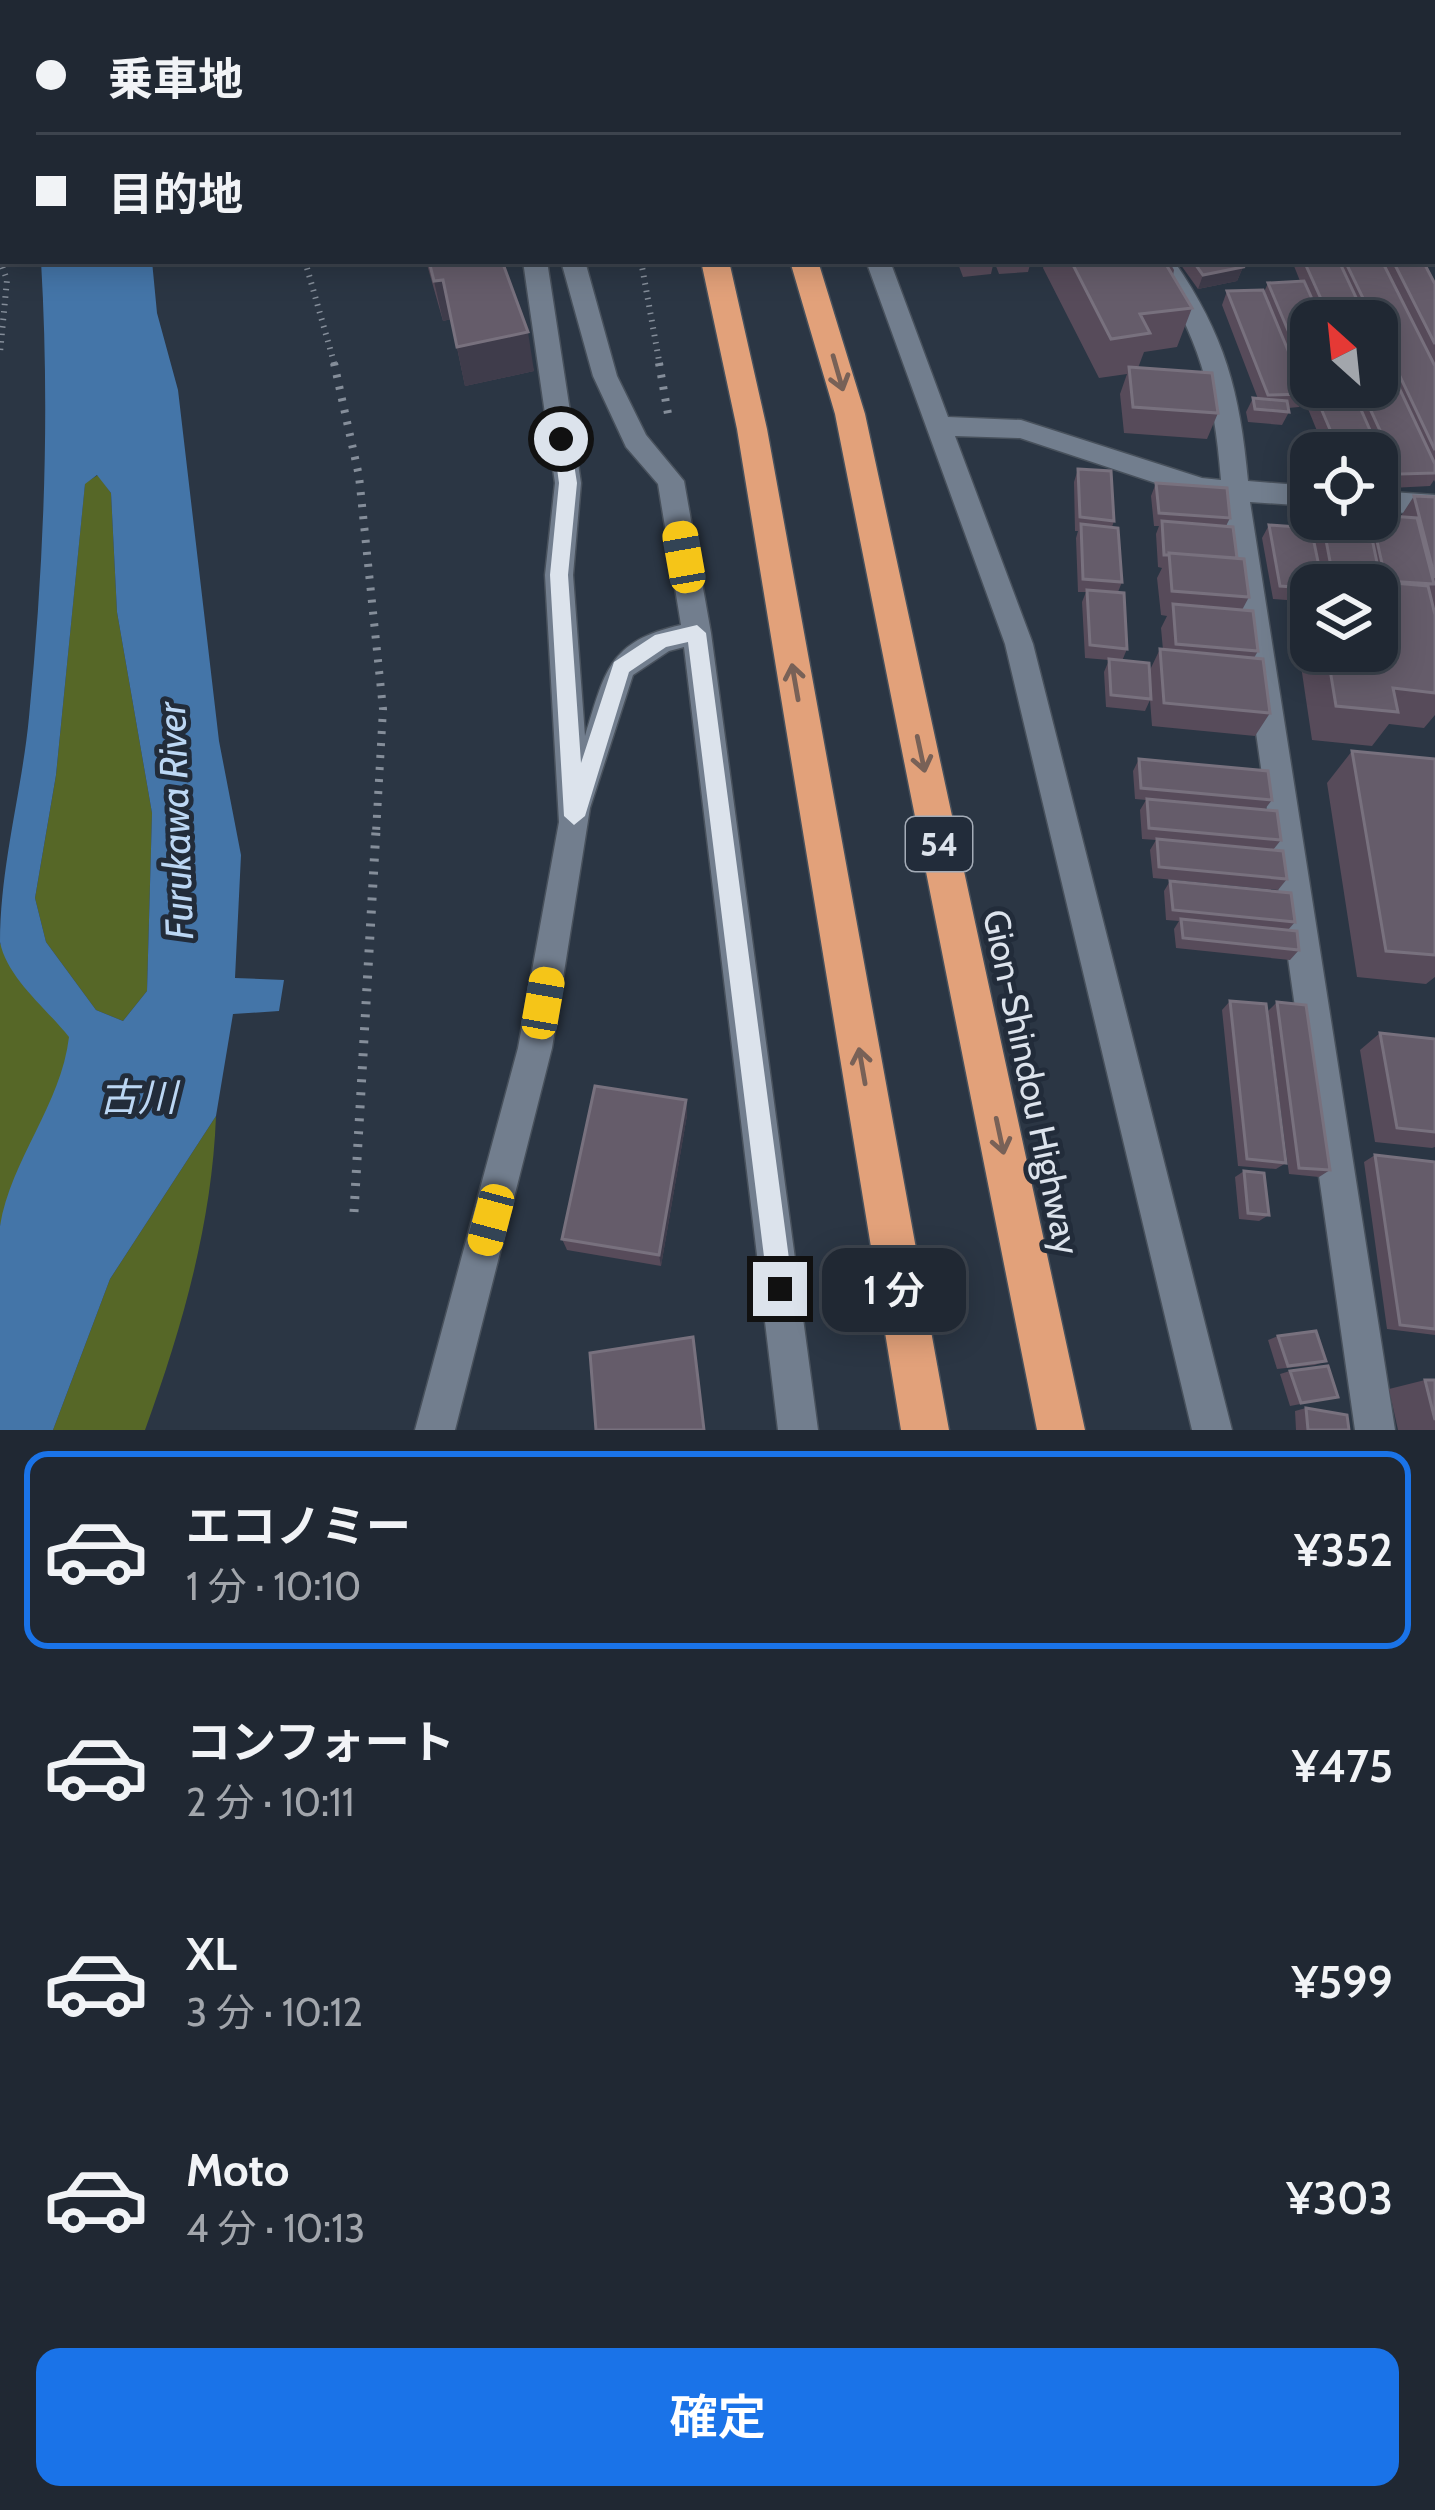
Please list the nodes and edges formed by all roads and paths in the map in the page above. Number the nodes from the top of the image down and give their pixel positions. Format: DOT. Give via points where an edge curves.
graph roads {
  1 [pos="1,264"];
  2 [pos="306,264"];
  3 [pos="536,264"];
  4 [pos="574,264"];
  5 [pos="642,264"];
  6 [pos="707,264"];
  7 [pos="716,264"];
  8 [pos="805,264"];
  9 [pos="879,264"];
  10 [pos="1164,264"];
  11 [pos="729,322"];
  12 [pos="0,353"];
  13 [pos="940,427"];
  14 [pos="670,429"];
  15 [pos="1235,490"];
  16 [pos="1290,494"];
  17 [pos="1398,502"];
  18 [pos="1435,505"];
  19 [pos="697,633"];
  20 [pos="574,816"];
  21 [pos="354,1212"];
  22 [pos="435,1430"];
  23 [pos="798,1430"];
  24 [pos="925,1430"];
  25 [pos="1061,1430"];
  26 [pos="1212,1430"];
  27 [pos="1375,1430"];
  1 -- 12 [label="path"];
  2 -- 21 [label="path" via="359,476 382,709"];
  3 -- 20 [label="street" via="568,483 559,575"];
  4 -- 19 [label="street" via="605,376 635,440 671,481"];
  5 -- 14 [label="path"];
  6 -- 11 [label="highway"];
  7 -- 11 [label="highway"];
  8 -- 25 [label="highway, Gion-Shindou Highway / 54, one-way" via="850,414"];
  9 -- 13 [label="street"];
  10 -- 15 [label="street" via="1195,308 1226,381"];
  24 -- 11 [label="highway, one-way"];
  13 -- 15 [label="street" via="1022,429 1202,488"];
  13 -- 26 [label="street" via="1019,644"];
  15 -- 16 [label="street"];
  15 -- 27 [label="street"];
  17 -- 18 [label="street"];
  19 -- 20 [label="street" via="661,641 621,668"];
  19 -- 23 [label="street"];
  20 -- 22 [label="street" via="535,1048"];
}
